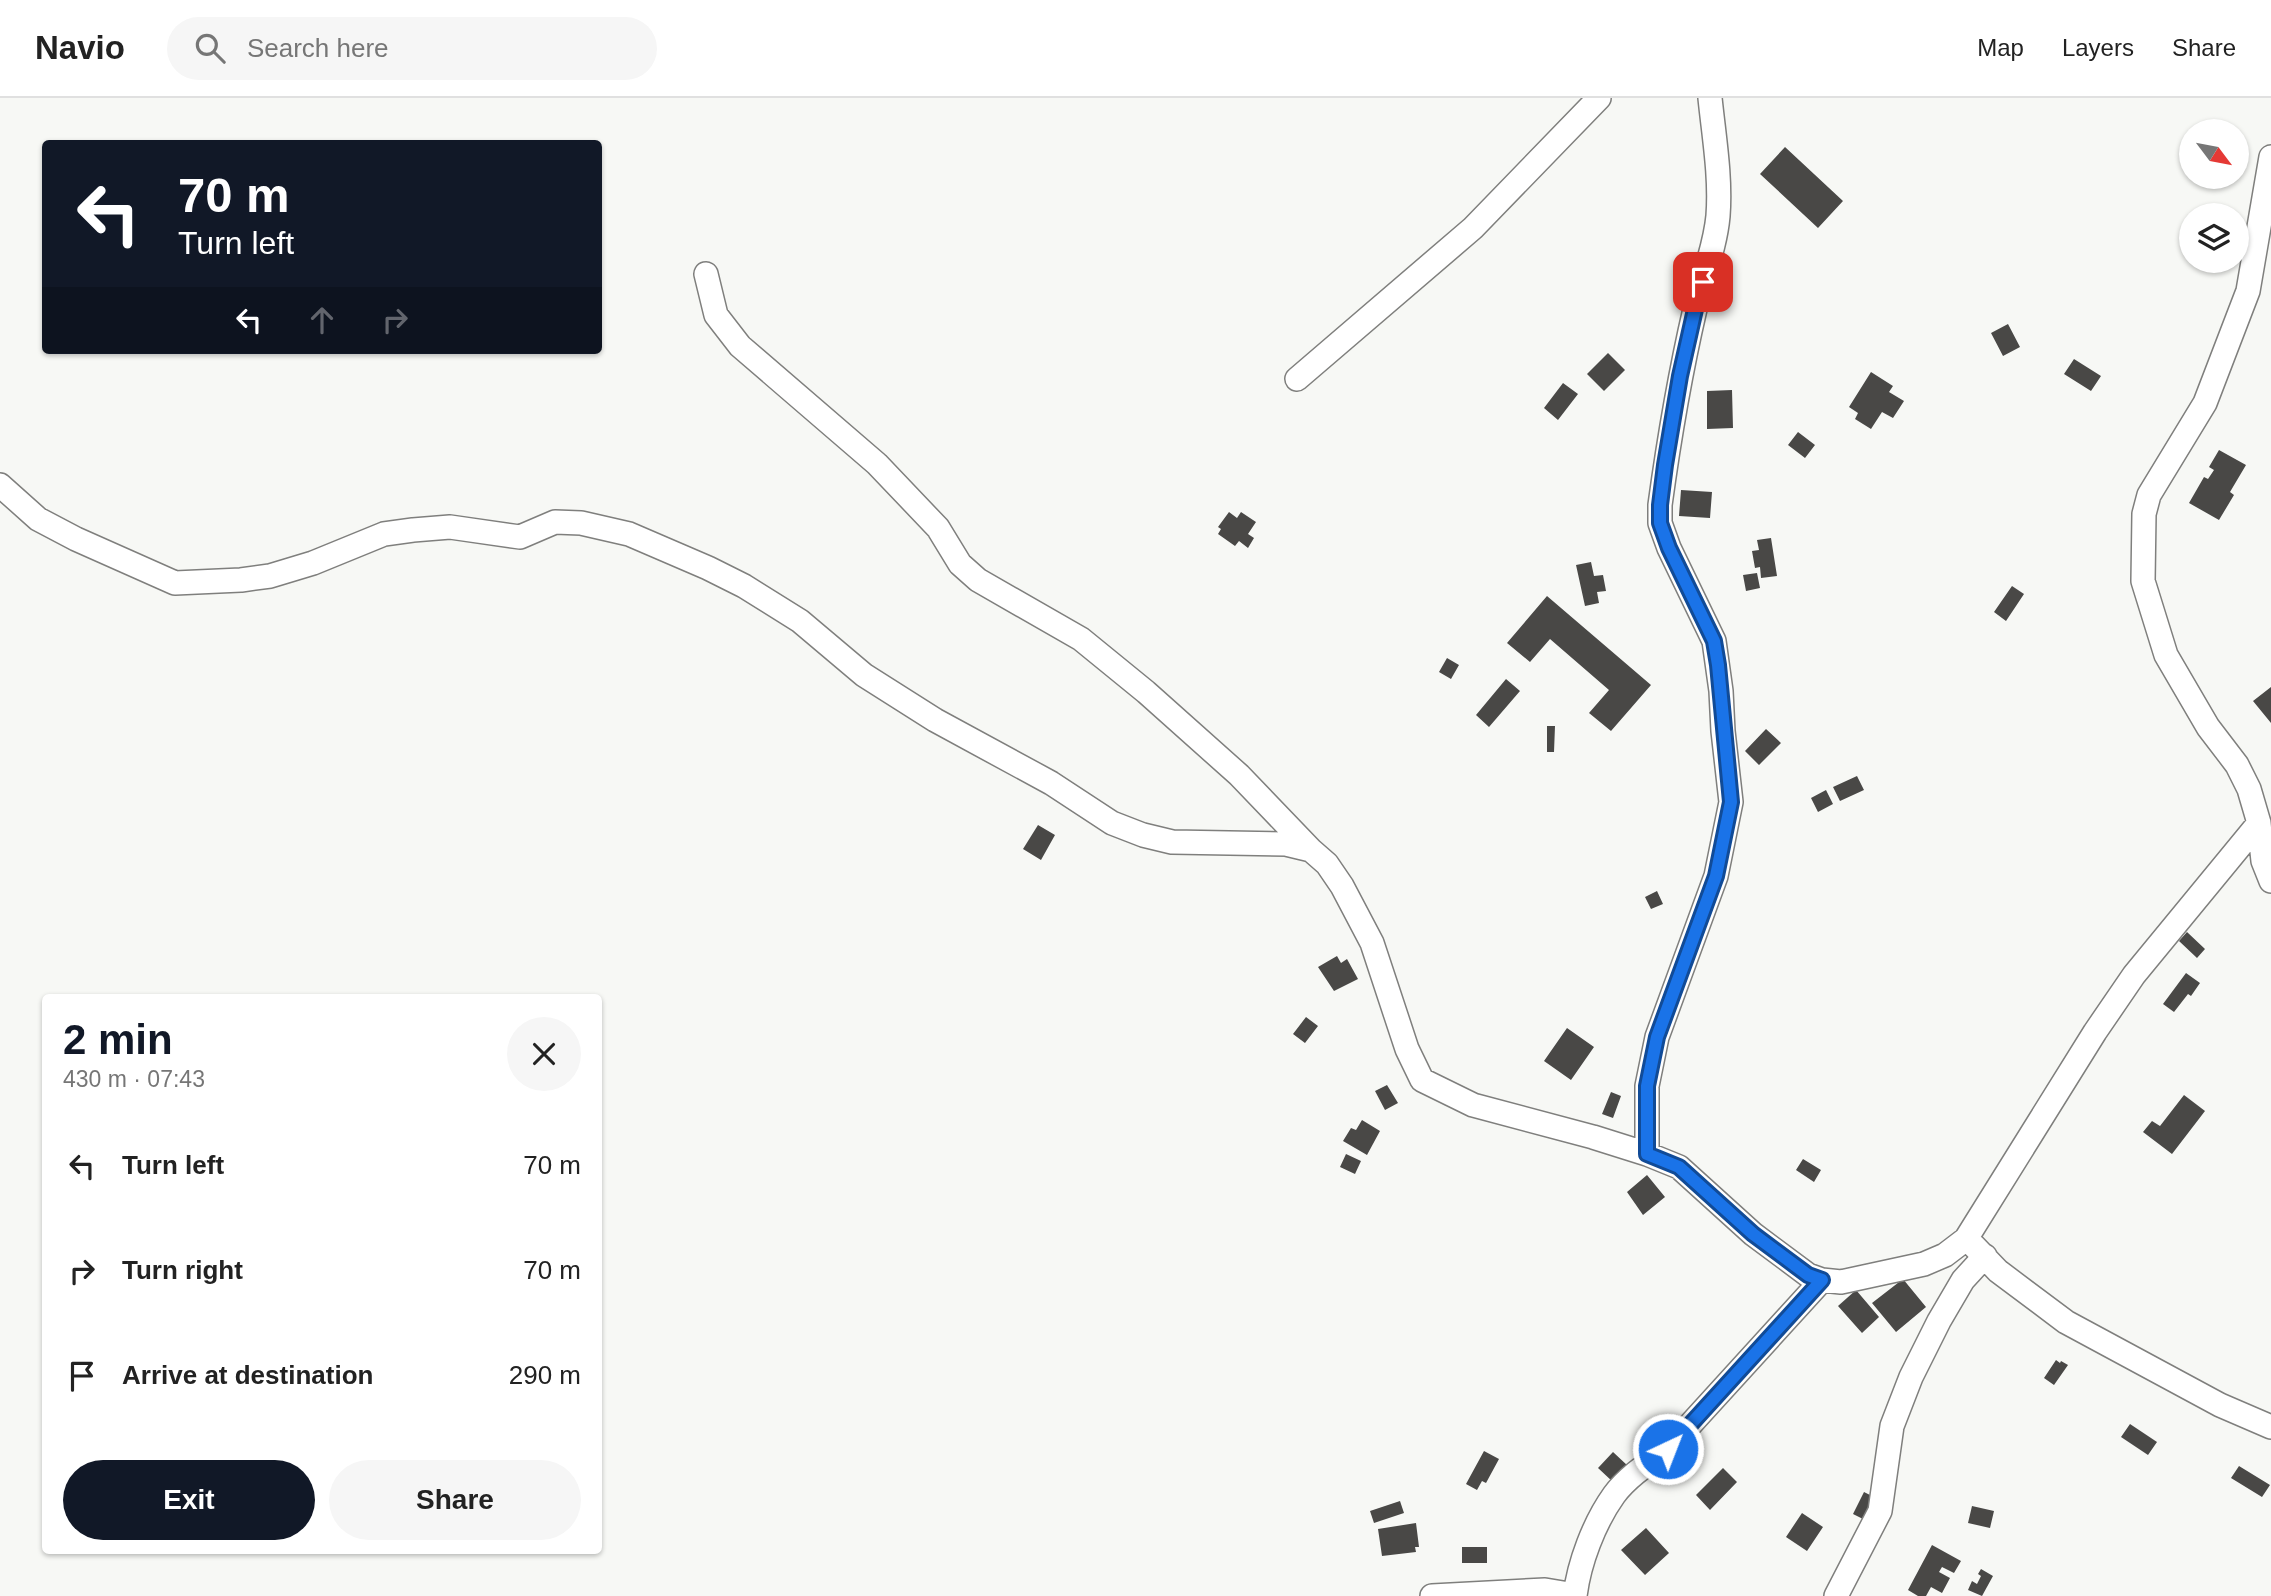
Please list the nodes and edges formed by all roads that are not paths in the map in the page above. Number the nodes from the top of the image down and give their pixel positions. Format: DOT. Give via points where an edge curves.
graph roads {
  1 [pos="1599,98"];
  2 [pos="1710,98"];
  3 [pos="2271,156"];
  4 [pos="705,274"];
  5 [pos="1297,379"];
  6 [pos="0,485"];
  7 [pos="2259,823"];
  8 [pos="1311,850"];
  9 [pos="2271,881"];
  10 [pos="1647,1154"];
  11 [pos="1966,1239"];
  12 [pos="1985,1256"];
  13 [pos="1822,1280"];
  14 [pos="2271,1427"];
  15 [pos="1432,1596"];
  16 [pos="1575,1596"];
  17 [pos="1836,1596"];
  1 -- 5 [label="street" via="1473,228"];
  2 -- 10 [label="street" via="1718,217 1680,376 1660,523 1714,641 1731,802 1716,876 1657,1037 1647,1086"];
  3 -- 7 [label="street" via="2248,291 2205,403 2150,495 2144,513 2143,550 2143,581 2166,655 2236,765"];
  4 -- 8 [label="street" via="716,315 740,346 877,464 938,528 960,564 978,580 1081,639 1239,775"];
  6 -- 8 [label="street" via="38,519 175,583 270,576 384,534 413,530 450,527 520,537 555,522 629,534 744,586 800,621 864,675 1112,823 1171,842 1286,844"];
  7 -- 9 [label="street" via="2263,862"];
  7 -- 11 [label="street" via="2134,975"];
  8 -- 10 [label="street" via="1342,886 1372,943 1422,1080 1473,1105"];
  10 -- 13 [label="street" via="1679,1167 1753,1234 1808,1275"];
  11 -- 12 [label="street"];
  11 -- 13 [label="street" via="1924,1264 1841,1282"];
  12 -- 14 [label="street" via="2066,1322 2220,1405"];
  12 -- 17 [label="street" via="1962,1280 1911,1377 1892,1426 1880,1511"];
  13 -- 16 [label="street" via="1668,1449 1615,1495 1580,1564"];
  15 -- 16 [label="street" via="1545,1590"];
}
